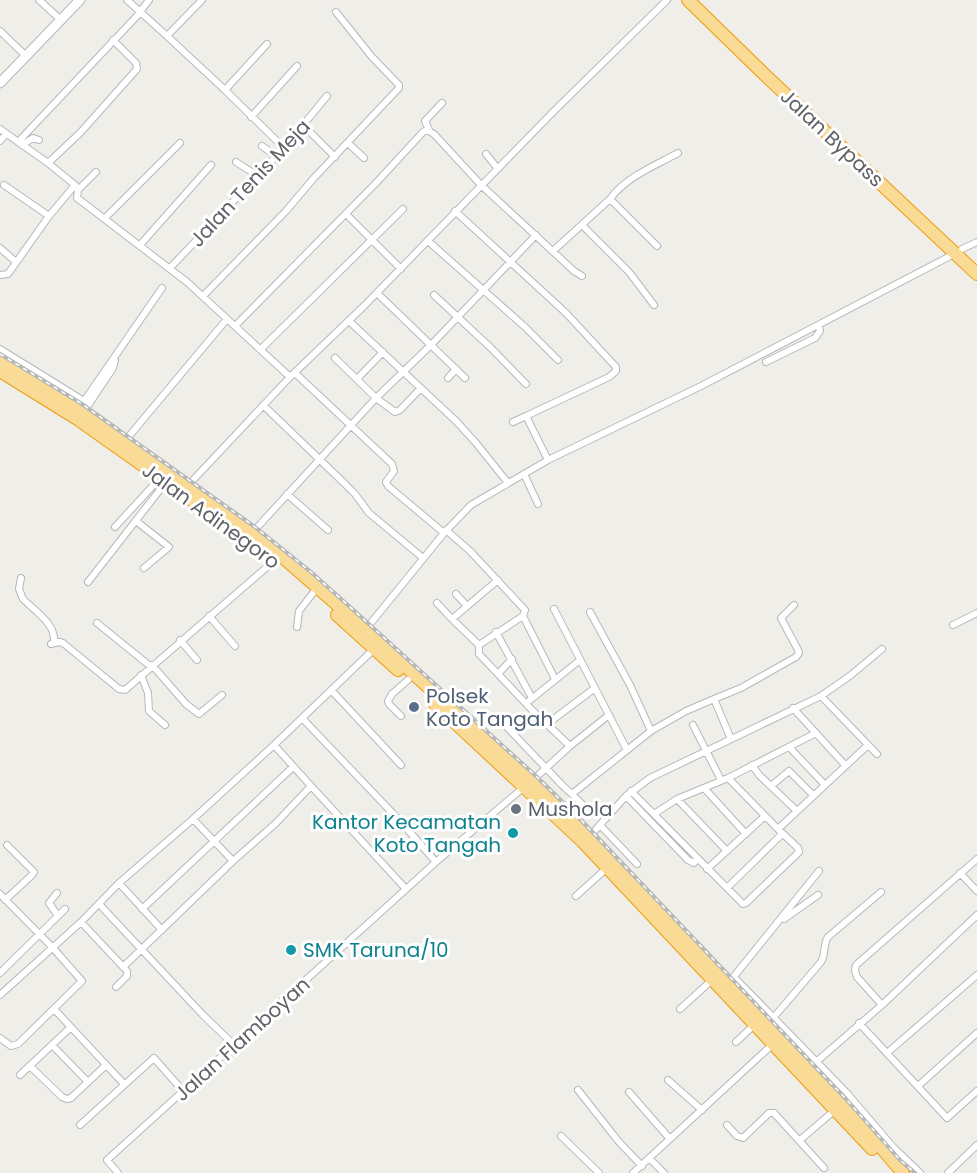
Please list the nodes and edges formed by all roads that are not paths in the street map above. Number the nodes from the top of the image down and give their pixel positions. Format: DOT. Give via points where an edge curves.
graph roads {
  1 [pos="39,0"];
  2 [pos="80,0"];
  3 [pos="127,0"];
  4 [pos="149,0"];
  5 [pos="202,0"];
  6 [pos="667,0"];
  7 [pos="688,0"];
  8 [pos="698,0"];
  9 [pos="140,12"];
  10 [pos="336,12"];
  11 [pos="61,20"];
  12 [pos="0,31"];
  13 [pos="167,36"];
  14 [pos="112,40"];
  15 [pos="267,44"];
  16 [pos="26,56"];
  17 [pos="297,66"];
  18 [pos="0,83"];
  19 [pos="225,90"];
  20 [pos="327,96"];
  21 [pos="442,104"];
  22 [pos="251,117"];
  23 [pos="303,125"];
  24 [pos="429,130"];
  25 [pos="3,131"];
  26 [pos="39,140"];
  27 [pos="0,141"];
  28 [pos="180,143"];
  29 [pos="348,143"];
  30 [pos="20,144"];
  31 [pos="262,146"];
  32 [pos="284,148"];
  33 [pos="678,153"];
  34 [pos="486,154"];
  35 [pos="276,156"];
  36 [pos="335,157"];
  37 [pos="364,158"];
  38 [pos="236,162"];
  39 [pos="48,163"];
  40 [pos="211,165"];
  41 [pos="498,169"];
  42 [pos="96,172"];
  43 [pos="258,176"];
  44 [pos="4,185"];
  45 [pos="481,185"];
  46 [pos="76,188"];
  47 [pos="610,200"];
  48 [pos="403,209"];
  49 [pos="455,211"];
  50 [pos="346,214"];
  51 [pos="49,216"];
  52 [pos="104,219"];
  53 [pos="582,225"];
  54 [pos="536,235"];
  55 [pos="371,241"];
  56 [pos="428,241"];
  57 [pos="977,242"];
  58 [pos="140,245"];
  59 [pos="657,246"];
  60 [pos="0,249"];
  61 [pos="554,250"];
  62 [pos="959,251"];
  63 [pos="15,262"];
  64 [pos="510,262"];
  65 [pos="977,263"];
  66 [pos="170,268"];
  67 [pos="401,269"];
  68 [pos="977,274"];
  69 [pos="0,275"];
  70 [pos="582,276"];
  71 [pos="162,288"];
  72 [pos="484,290"];
  73 [pos="377,293"];
  74 [pos="203,296"];
  75 [pos="434,296"];
  76 [pos="654,305"];
  77 [pos="457,318"];
  78 [pos="227,319"];
  79 [pos="350,321"];
  80 [pos="819,325"];
  81 [pos="235,326"];
  82 [pos="431,345"];
  83 [pos="0,348"];
  84 [pos="261,349"];
  85 [pos="383,352"];
  86 [pos="335,358"];
  87 [pos="0,360"];
  88 [pos="558,360"];
  89 [pos="766,362"];
  90 [pos="456,369"];
  91 [pos="0,371"];
  92 [pos="404,371"];
  93 [pos="293,375"];
  94 [pos="448,378"];
  95 [pos="465,378"];
  96 [pos="357,379"];
  97 [pos="526,384"];
  98 [pos="421,388"];
  99 [pos="93,393"];
  100 [pos="376,398"];
  101 [pos="263,405"];
  102 [pos="82,408"];
  103 [pos="526,416"];
  104 [pos="513,422"];
  105 [pos="350,426"];
  106 [pos="125,441"];
  107 [pos="318,459"];
  108 [pos="548,460"];
  109 [pos="524,474"];
  110 [pos="171,482"];
  111 [pos="508,483"];
  112 [pos="193,489"];
  113 [pos="287,494"];
  114 [pos="538,504"];
  115 [pos="136,521"];
  116 [pos="116,527"];
  117 [pos="328,530"];
  118 [pos="445,531"];
  119 [pos="252,533"];
  120 [pos="423,558"];
  121 [pos="274,561"];
  122 [pos="144,568"];
  123 [pos="21,578"];
  124 [pos="498,580"];
  125 [pos="88,582"];
  126 [pos="313,593"];
  127 [pos="456,594"];
  128 [pos="437,603"];
  129 [pos="794,605"];
  130 [pos="467,606"];
  131 [pos="554,609"];
  132 [pos="590,612"];
  133 [pos="977,613"];
  134 [pos="209,616"];
  135 [pos="523,616"];
  136 [pos="452,619"];
  137 [pos="98,623"];
  138 [pos="953,626"];
  139 [pos="297,627"];
  140 [pos="365,629"];
  141 [pos="496,632"];
  142 [pos="180,640"];
  143 [pos="479,645"];
  144 [pos="235,646"];
  145 [pos="374,649"];
  146 [pos="882,649"];
  147 [pos="512,659"];
  148 [pos="197,660"];
  149 [pos="580,660"];
  150 [pos="151,666"];
  151 [pos="498,674"];
  152 [pos="141,675"];
  153 [pos="409,679"];
  154 [pos="555,679"];
  155 [pos="595,688"];
  156 [pos="331,690"];
  157 [pos="222,694"];
  158 [pos="821,696"];
  159 [pos="714,699"];
  160 [pos="529,701"];
  161 [pos="793,708"];
  162 [pos="609,715"];
  163 [pos="401,716"];
  164 [pos="302,717"];
  165 [pos="503,723"];
  166 [pos="547,724"];
  167 [pos="165,725"];
  168 [pos="693,725"];
  169 [pos="651,730"];
  170 [pos="816,733"];
  171 [pos="732,739"];
  172 [pos="274,745"];
  173 [pos="868,745"];
  174 [pos="570,746"];
  175 [pos="790,748"];
  176 [pos="627,750"];
  177 [pos="705,751"];
  178 [pos="877,754"];
  179 [pos="401,765"];
  180 [pos="752,765"];
  181 [pos="845,765"];
  182 [pos="293,767"];
  183 [pos="545,767"];
  184 [pos="724,779"];
  185 [pos="528,784"];
  186 [pos="825,785"];
  187 [pos="311,786"];
  188 [pos="771,786"];
  189 [pos="704,788"];
  190 [pos="573,794"];
  191 [pos="628,794"];
  192 [pos="813,795"];
  193 [pos="677,799"];
  194 [pos="582,804"];
  195 [pos="797,812"];
  196 [pos="654,814"];
  197 [pos="765,816"];
  198 [pos="193,819"];
  199 [pos="600,825"];
  200 [pos="780,832"];
  201 [pos="746,834"];
  202 [pos="589,837"];
  203 [pos="214,841"];
  204 [pos="7,845"];
  205 [pos="727,851"];
  206 [pos="698,859"];
  207 [pos="977,859"];
  208 [pos="233,861"];
  209 [pos="436,862"];
  210 [pos="637,864"];
  211 [pos="607,868"];
  212 [pos="707,869"];
  213 [pos="819,871"];
  214 [pos="960,873"];
  215 [pos="119,883"];
  216 [pos="727,888"];
  217 [pos="406,889"];
  218 [pos="977,891"];
  219 [pos="881,892"];
  220 [pos="57,893"];
  221 [pos="0,894"];
  222 [pos="818,895"];
  223 [pos="576,896"];
  224 [pos="5,900"];
  225 [pos="100,905"];
  226 [pos="65,909"];
  227 [pos="142,909"];
  228 [pos="977,915"];
  229 [pos="58,916"];
  230 [pos="81,922"];
  231 [pos="779,922"];
  232 [pos="668,925"];
  233 [pos="162,930"];
  234 [pos="39,933"];
  235 [pos="53,948"];
  236 [pos="142,949"];
  237 [pos="123,967"];
  238 [pos="0,973"];
  239 [pos="977,975"];
  240 [pos="713,980"];
  241 [pos="731,980"];
  242 [pos="116,987"];
  243 [pos="0,995"];
  244 [pos="882,1005"];
  245 [pos="54,1009"];
  246 [pos="680,1009"];
  247 [pos="774,1017"];
  248 [pos="859,1023"];
  249 [pos="755,1024"];
  250 [pos="71,1027"];
  251 [pos="977,1033"];
  252 [pos="0,1038"];
  253 [pos="736,1042"];
  254 [pos="774,1044"];
  255 [pos="52,1045"];
  256 [pos="235,1046"];
  257 [pos="887,1053"];
  258 [pos="816,1062"];
  259 [pos="106,1065"];
  260 [pos="30,1066"];
  261 [pos="20,1075"];
  262 [pos="668,1080"];
  263 [pos="88,1082"];
  264 [pos="124,1084"];
  265 [pos="918,1086"];
  266 [pos="578,1089"];
  267 [pos="977,1091"];
  268 [pos="184,1092"];
  269 [pos="629,1092"];
  270 [pos="702,1110"];
  271 [pos="836,1110"];
  272 [pos="80,1125"];
  273 [pos="727,1125"];
  274 [pos="561,1136"];
  275 [pos="670,1139"];
  276 [pos="800,1140"];
  277 [pos="977,1145"];
  278 [pos="649,1158"];
  279 [pos="642,1166"];
  280 [pos="824,1168"];
  281 [pos="118,1173"];
  282 [pos="599,1173"];
  283 [pos="633,1173"];
  284 [pos="664,1173"];
  285 [pos="893,1173"];
  286 [pos="903,1173"];
  287 [pos="920,1173"];
  288 [pos="948,1173"];
  1 -- 11 [label="street"];
  2 -- 11 [label="street"];
  3 -- 9 [label="street"];
  4 -- 9 [label="street"];
  5 -- 13 [label="street"];
  6 -- 41 [label="street"];
  7 -- 62 [label="highway, Jalan Bypass" via="774,84"];
  8 -- 62 [label="highway, Jalan Bypass"];
  9 -- 13 [label="street"];
  9 -- 14 [label="street"];
  10 -- 29 [label="street" via="400,87"];
  11 -- 16 [label="street"];
  12 -- 16 [label="street"];
  13 -- 19 [label="street"];
  14 -- 30 [label="street"];
  14 -- 39 [label="street" via="136,63 137,69"];
  15 -- 19 [label="street"];
  16 -- 18 [label="street"];
  17 -- 22 [label="street"];
  19 -- 22 [label="street"];
  20 -- 23 [label="street, Jalan Tenis Meja"];
  21 -- 24 [label="street" via="424,121"];
  22 -- 32 [label="street"];
  23 -- 32 [label="street, Jalan Tenis Meja"];
  23 -- 36 [label="street"];
  24 -- 45 [label="street"];
  24 -- 50 [label="street"];
  25 -- 27 [label="street"];
  25 -- 30 [label="street"];
  26 -- 30 [label="street" via="33,138"];
  28 -- 52 [label="street"];
  29 -- 36 [label="street"];
  29 -- 37 [label="street"];
  30 -- 39 [label="street"];
  31 -- 35 [label="street"];
  32 -- 35 [label="street, Jalan Tenis Meja"];
  33 -- 47 [label="street" via="630,180"];
  34 -- 41 [label="street"];
  35 -- 43 [label="street, Jalan Tenis Meja"];
  36 -- 74 [label="street"];
  38 -- 43 [label="street"];
  39 -- 46 [label="street"];
  40 -- 58 [label="street"];
  41 -- 45 [label="street"];
  42 -- 46 [label="street"];
  43 -- 66 [label="street, Jalan Tenis Meja"];
  44 -- 51 [label="street"];
  45 -- 49 [label="street"];
  45 -- 54 [label="street"];
  46 -- 51 [label="street"];
  46 -- 52 [label="street" via="77,198"];
  47 -- 53 [label="street"];
  47 -- 59 [label="street"];
  48 -- 55 [label="street"];
  49 -- 56 [label="street"];
  49 -- 64 [label="street"];
  50 -- 55 [label="street"];
  50 -- 81 [label="street"];
  51 -- 63 [label="street"];
  52 -- 58 [label="street"];
  53 -- 61 [label="street"];
  53 -- 76 [label="street" via="629,272"];
  54 -- 61 [label="street"];
  54 -- 64 [label="street"];
  55 -- 67 [label="street"];
  55 -- 84 [label="street"];
  56 -- 67 [label="street"];
  56 -- 72 [label="street"];
  57 -- 62 [label="street"];
  58 -- 66 [label="street"];
  60 -- 63 [label="street"];
  61 -- 70 [label="street"];
  62 -- 65 [label="highway, Jalan Bypass"];
  62 -- 68 [label="highway, Jalan Bypass"];
  62 -- 80 [label="street"];
  63 -- 69 [label="street" via="8,274"];
  64 -- 72 [label="street"];
  64 -- 103 [label="street" via="566,313 617,369 603,380"];
  66 -- 74 [label="street"];
  67 -- 73 [label="street"];
  71 -- 99 [label="street"];
  72 -- 77 [label="street"];
  72 -- 88 [label="street"];
  73 -- 79 [label="street"];
  73 -- 82 [label="street"];
  74 -- 78 [label="street"];
  75 -- 77 [label="street"];
  77 -- 82 [label="street"];
  77 -- 97 [label="street"];
  78 -- 81 [label="street"];
  78 -- 106 [label="street"];
  79 -- 85 [label="street"];
  79 -- 93 [label="street"];
  80 -- 89 [label="street" via="820,332 815,338"];
  80 -- 108 [label="street"];
  81 -- 84 [label="street"];
  82 -- 90 [label="street"];
  82 -- 92 [label="street"];
  83 -- 102 [label="street"];
  84 -- 93 [label="street"];
  85 -- 92 [label="street"];
  85 -- 96 [label="street"];
  86 -- 96 [label="street"];
  87 -- 102 [label="highway"];
  90 -- 94 [label="street"];
  90 -- 95 [label="street"];
  91 -- 110 [label="highway, Jalan Adinegoro"];
  92 -- 98 [label="street"];
  92 -- 100 [label="street"];
  93 -- 101 [label="street"];
  93 -- 105 [label="street"];
  96 -- 100 [label="street"];
  98 -- 100 [label="street" via="397,411"];
  98 -- 111 [label="street" via="471,437"];
  99 -- 102 [label="street"];
  99 -- 102 [label="street"];
  100 -- 105 [label="street"];
  101 -- 107 [label="street"];
  101 -- 112 [label="street"];
  102 -- 106 [label="highway"];
  103 -- 104 [label="street"];
  103 -- 108 [label="street"];
  105 -- 107 [label="street"];
  105 -- 118 [label="street" via="393,466 387,486"];
  106 -- 110 [label="highway"];
  107 -- 113 [label="street"];
  107 -- 120 [label="street" via="356,494 369,513"];
  108 -- 109 [label="street"];
  109 -- 111 [label="street"];
  109 -- 114 [label="street"];
  110 -- 112 [label="highway"];
  110 -- 115 [label="street"];
  110 -- 116 [label="street"];
  111 -- 118 [label="street" via="471,505"];
  112 -- 119 [label="highway"];
  112 -- 121 [label="highway, Jalan Adinegoro"];
  113 -- 117 [label="street"];
  113 -- 119 [label="street"];
  115 -- 122 [label="street" via="169,547"];
  115 -- 125 [label="street"];
  118 -- 120 [label="street"];
  118 -- 124 [label="street"];
  119 -- 140 [label="highway"];
  120 -- 140 [label="street"];
  121 -- 126 [label="highway, Jalan Adinegoro"];
  121 -- 134 [label="street"];
  123 -- 152 [label="street" via="22,599 52,628 52,643 63,643 119,689 127,688"];
  124 -- 130 [label="street"];
  124 -- 135 [label="street" via="524,607"];
  126 -- 139 [label="street" via="299,611"];
  126 -- 145 [label="highway, Jalan Adinegoro"];
  127 -- 130 [label="street"];
  128 -- 136 [label="street"];
  129 -- 159 [label="street" via="781,618 798,650 796,657"];
  130 -- 136 [label="street"];
  131 -- 149 [label="street"];
  132 -- 169 [label="street"];
  133 -- 138 [label="street"];
  134 -- 142 [label="street"];
  134 -- 144 [label="street"];
  135 -- 141 [label="street"];
  135 -- 154 [label="street"];
  136 -- 143 [label="street"];
  137 -- 150 [label="street"];
  140 -- 185 [label="highway"];
  141 -- 143 [label="street"];
  141 -- 147 [label="street"];
  142 -- 148 [label="street"];
  142 -- 150 [label="street"];
  143 -- 151 [label="street" via="479,654"];
  145 -- 153 [label="highway, Jalan Adinegoro"];
  145 -- 156 [label="street"];
  146 -- 158 [label="street"];
  147 -- 151 [label="street"];
  147 -- 160 [label="street"];
  149 -- 154 [label="street"];
  149 -- 155 [label="street"];
  150 -- 152 [label="street"];
  150 -- 157 [label="street" via="199,714"];
  151 -- 160 [label="street"];
  152 -- 167 [label="street" via="149,711"];
  153 -- 163 [label="street" via="388,701"];
  153 -- 185 [label="highway, Jalan Adinegoro"];
  154 -- 160 [label="street"];
  155 -- 162 [label="street"];
  155 -- 166 [label="street"];
  156 -- 164 [label="street"];
  156 -- 179 [label="street"];
  158 -- 161 [label="street"];
  158 -- 173 [label="street"];
  159 -- 169 [label="street"];
  159 -- 171 [label="street"];
  160 -- 166 [label="street"];
  161 -- 170 [label="street"];
  161 -- 171 [label="street"];
  162 -- 174 [label="street, Jalan Flamboyan"];
  162 -- 176 [label="street"];
  164 -- 172 [label="street"];
  164 -- 209 [label="street"];
  165 -- 183 [label="street"];
  166 -- 174 [label="street"];
  168 -- 177 [label="street"];
  169 -- 176 [label="street"];
  170 -- 175 [label="street"];
  170 -- 181 [label="street"];
  171 -- 177 [label="street"];
  172 -- 182 [label="street"];
  172 -- 198 [label="street"];
  173 -- 178 [label="street"];
  173 -- 181 [label="street"];
  174 -- 183 [label="street, Jalan Flamboyan"];
  175 -- 180 [label="street"];
  175 -- 186 [label="street"];
  176 -- 190 [label="street"];
  177 -- 184 [label="street"];
  177 -- 191 [label="street" via="657,774"];
  180 -- 184 [label="street"];
  180 -- 188 [label="street"];
  181 -- 186 [label="street"];
  182 -- 187 [label="street"];
  182 -- 203 [label="street"];
  183 -- 185 [label="street, Jalan Flamboyan"];
  183 -- 190 [label="street"];
  184 -- 189 [label="street"];
  184 -- 197 [label="street"];
  185 -- 202 [label="highway"];
  185 -- 209 [label="street, Jalan Flamboyan"];
  185 -- 211 [label="highway"];
  186 -- 192 [label="street"];
  187 -- 208 [label="street"];
  187 -- 217 [label="street"];
  188 -- 192 [label="street" via="789,771"];
  188 -- 195 [label="street"];
  189 -- 193 [label="street"];
  189 -- 201 [label="street"];
  190 -- 194 [label="street"];
  191 -- 196 [label="street"];
  191 -- 199 [label="street"];
  191 -- 206 [label="street" via="688,860 694,863"];
  192 -- 195 [label="street"];
  193 -- 196 [label="street"];
  193 -- 205 [label="street"];
  195 -- 200 [label="street"];
  196 -- 206 [label="street"];
  197 -- 200 [label="street"];
  197 -- 201 [label="street"];
  198 -- 203 [label="street"];
  198 -- 215 [label="street"];
  199 -- 202 [label="street"];
  199 -- 210 [label="street"];
  200 -- 216 [label="street"];
  200 -- 216 [label="street" via="799,852 746,903 741,903"];
  201 -- 205 [label="street"];
  202 -- 232 [label="highway"];
  203 -- 208 [label="street"];
  203 -- 227 [label="street"];
  204 -- 224 [label="street" via="34,872"];
  205 -- 212 [label="street"];
  206 -- 212 [label="street"];
  207 -- 214 [label="street"];
  208 -- 233 [label="street"];
  209 -- 217 [label="street, Jalan Flamboyan"];
  211 -- 223 [label="street"];
  211 -- 232 [label="highway"];
  212 -- 216 [label="street"];
  213 -- 231 [label="street"];
  214 -- 218 [label="street"];
  214 -- 244 [label="street" via="856,965 857,977"];
  215 -- 225 [label="street"];
  215 -- 227 [label="street"];
  217 -- 256 [label="street, Jalan Flamboyan"];
  219 -- 247 [label="street" via="828,937 821,962"];
  220 -- 229 [label="street" via="49,903"];
  221 -- 224 [label="street"];
  222 -- 231 [label="street"];
  224 -- 234 [label="street"];
  225 -- 230 [label="street"];
  225 -- 236 [label="street"];
  226 -- 229 [label="street"];
  227 -- 233 [label="street"];
  228 -- 244 [label="street"];
  229 -- 234 [label="street"];
  230 -- 235 [label="street"];
  230 -- 237 [label="street"];
  231 -- 241 [label="street"];
  232 -- 240 [label="highway"];
  232 -- 241 [label="highway"];
  233 -- 236 [label="street"];
  234 -- 235 [label="street"];
  234 -- 238 [label="street"];
  235 -- 243 [label="street"];
  235 -- 245 [label="street" via="82,981"];
  236 -- 237 [label="street"];
  236 -- 256 [label="street"];
  237 -- 242 [label="street" via="128,974"];
  239 -- 257 [label="street"];
  240 -- 246 [label="street"];
  240 -- 249 [label="highway"];
  241 -- 247 [label="street"];
  241 -- 286 [label="highway"];
  244 -- 248 [label="street"];
  245 -- 250 [label="street"];
  245 -- 252 [label="street" via="14,1046"];
  247 -- 258 [label="street"];
  248 -- 257 [label="street"];
  248 -- 258 [label="street"];
  249 -- 253 [label="street"];
  249 -- 254 [label="highway"];
  250 -- 255 [label="street"];
  250 -- 259 [label="street"];
  251 -- 265 [label="street"];
  254 -- 270 [label="street"];
  254 -- 271 [label="highway"];
  255 -- 260 [label="street"];
  255 -- 263 [label="street"];
  256 -- 268 [label="street, Jalan Flamboyan"];
  257 -- 265 [label="street"];
  258 -- 287 [label="street"];
  259 -- 263 [label="street"];
  259 -- 264 [label="street"];
  260 -- 261 [label="street"];
  260 -- 263 [label="street" via="64,1099 71,1098"];
  262 -- 270 [label="street"];
  264 -- 268 [label="street" via="154,1058"];
  264 -- 272 [label="street"];
  265 -- 267 [label="street" via="947,1118"];
  266 -- 279 [label="street"];
  268 -- 281 [label="street, Jalan Flamboyan" via="107,1160"];
  269 -- 275 [label="street"];
  270 -- 275 [label="street"];
  271 -- 276 [label="street"];
  271 -- 285 [label="highway"];
  273 -- 276 [label="street" via="743,1138 772,1112"];
  274 -- 282 [label="street"];
  275 -- 278 [label="street"];
  276 -- 280 [label="street"];
  277 -- 288 [label="street"];
  278 -- 279 [label="street"];
  278 -- 284 [label="street"];
  279 -- 283 [label="street"];
}
